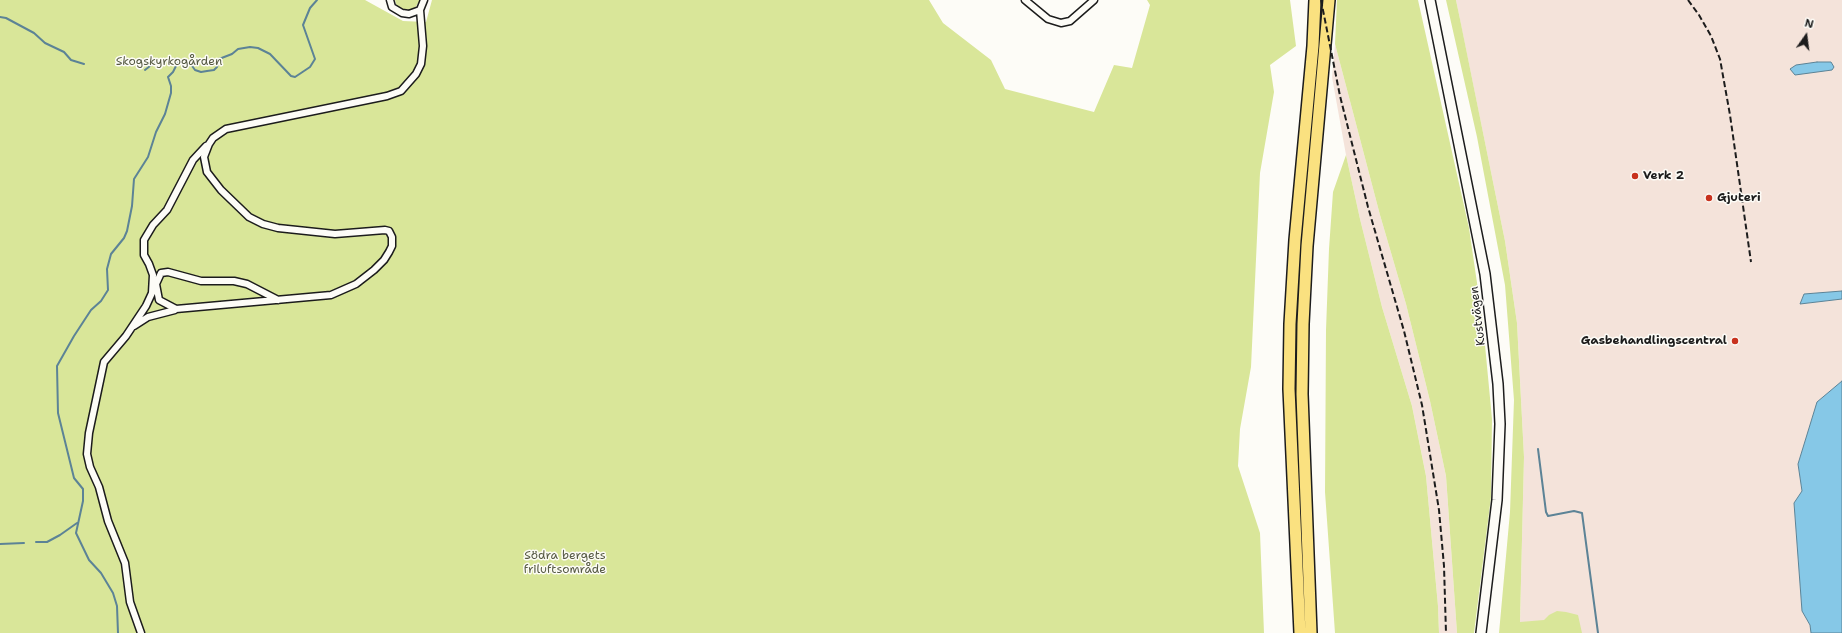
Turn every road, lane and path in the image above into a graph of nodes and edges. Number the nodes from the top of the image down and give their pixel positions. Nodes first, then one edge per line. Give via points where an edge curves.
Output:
1 (390, 0) edge
2 (424, 0) edge
3 (1025, 0) edge
4 (1094, 0) edge
5 (1315, 0) edge
6 (1329, 0) edge
7 (1430, 0) edge
8 (420, 10) junction
9 (209, 144) junction
10 (278, 300) junction
11 (176, 309) junction
12 (131, 329) junction
13 (141, 633) edge
14 (1300, 633) edge
15 (1311, 633) edge
16 (1481, 633) edge

1 - 8 street via 392,7 402,13 409,14
2 - 8 street
3 - 4 street via 1048,19 1061,23 1070,20
5 - 14 highway via 1290,324 1289,389
6 - 15 highway via 1307,246 1303,324 1302,408
7 - 16 main road, Kustvägen via 1485,274 1498,384 1500,424 1497,500
8 - 9 street via 423,46 421,64 401,92 226,128
9 - 10 street via 204,157 207,172 221,190 249,217 278,228 335,234 385,230 392,237 392,246 384,260 356,284 331,295
9 - 12 street via 193,160 167,210 144,240 144,255 154,285 150,300
10 - 11 street
10 - 11 street via 247,284 201,281 175,273 161,273 156,284 160,300
11 - 12 street via 148,317
12 - 13 street via 104,362 90,425 88,454 108,521 125,563 130,602

